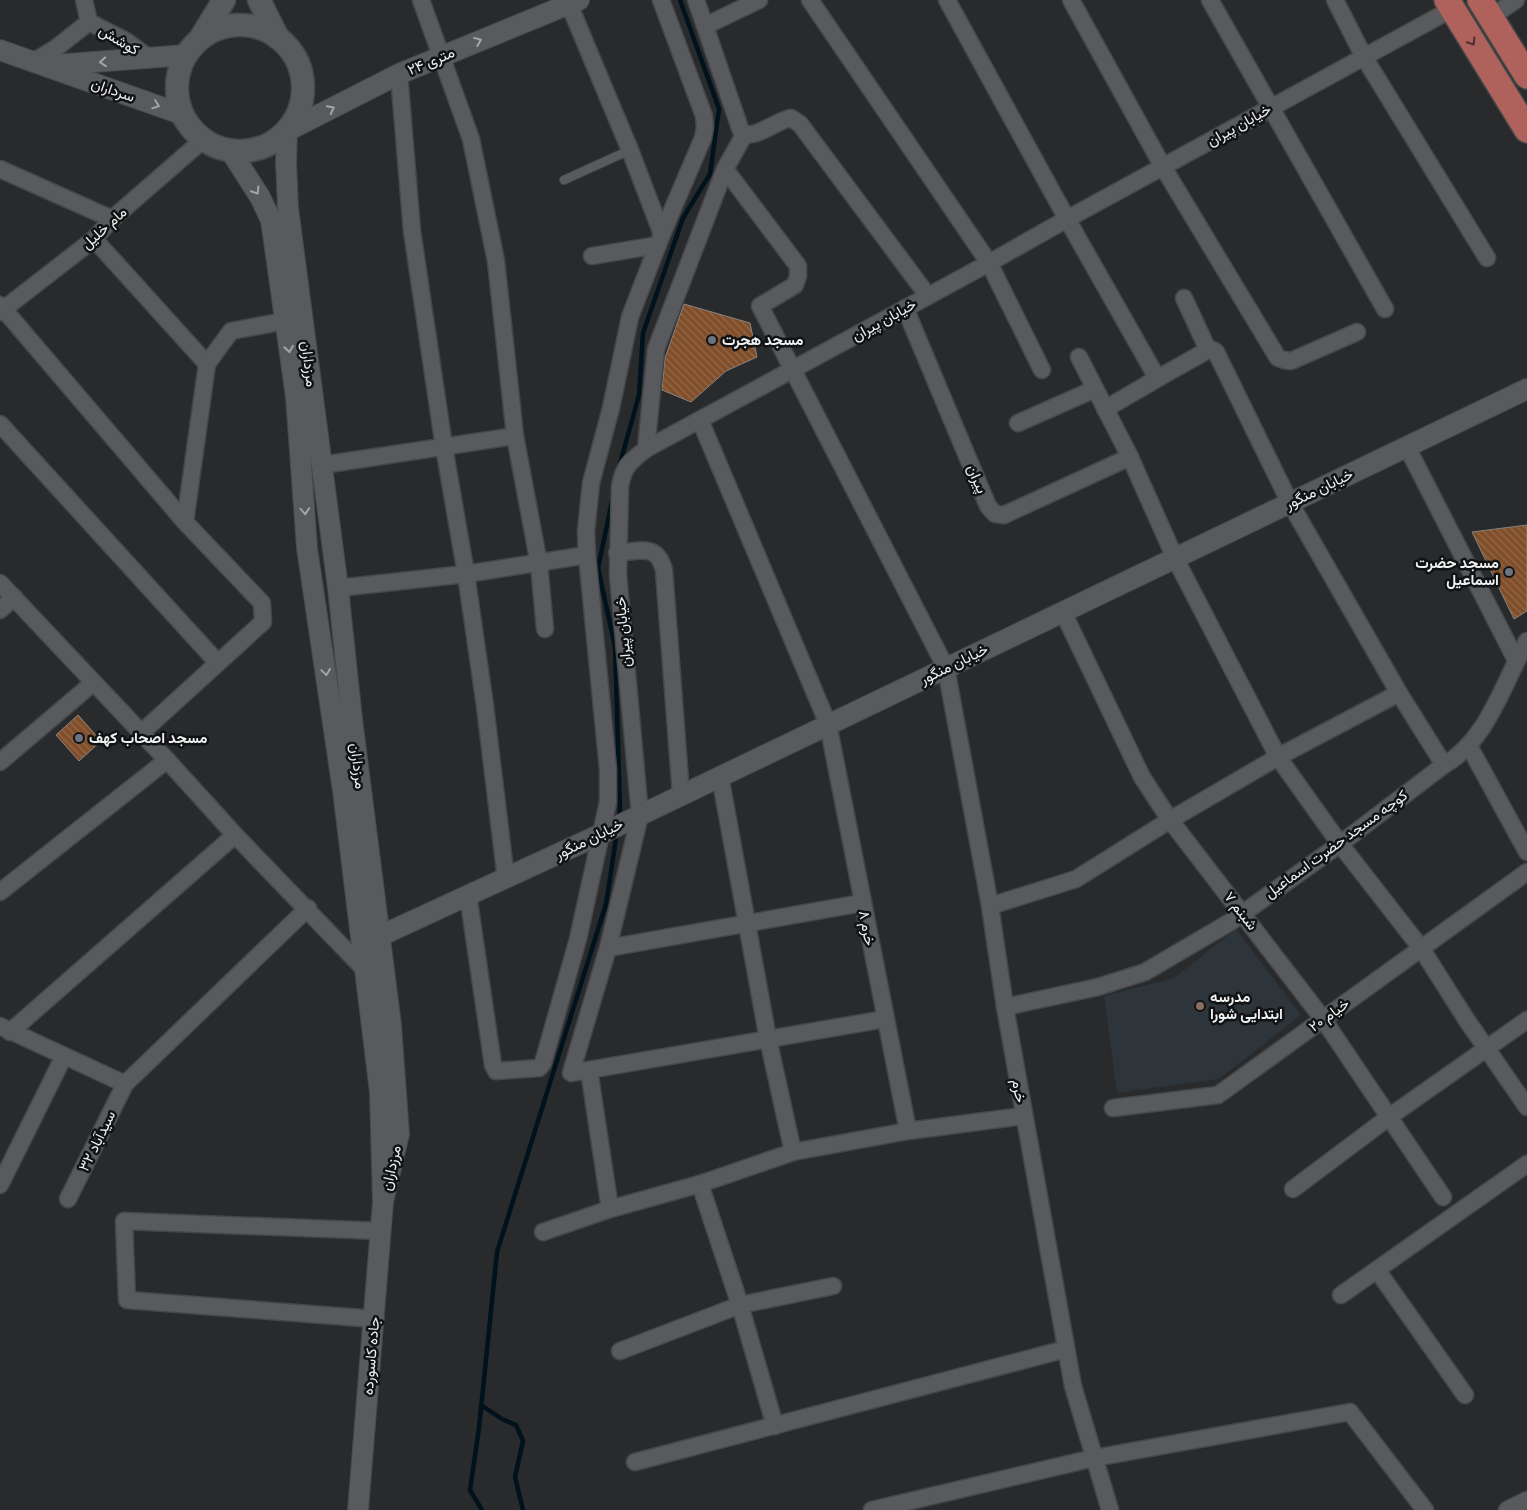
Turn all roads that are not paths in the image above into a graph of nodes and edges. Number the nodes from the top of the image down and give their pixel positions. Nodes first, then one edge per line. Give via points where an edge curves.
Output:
1 (84, 0) edge
2 (224, 0) edge
3 (259, 0) edge
4 (421, 0) edge
5 (661, 0) edge
6 (696, 0) edge
7 (759, 0) edge
8 (810, 0) edge
9 (947, 0) edge
10 (1071, 0) edge
11 (1210, 0) edge
12 (1335, 0) edge
13 (1516, 0) edge
14 (570, 1) edge
15 (1450, 4) edge
16 (1485, 8) edge
17 (89, 22) junction
18 (705, 26) junction
19 (278, 38) junction
20 (193, 47) junction
21 (0, 50) edge
22 (1364, 56) junction
23 (440, 57) junction
24 (149, 58) junction
25 (39, 64) junction
26 (399, 74) junction
27 (1527, 76) edge
28 (1271, 108) junction
29 (182, 114) junction
30 (1527, 130) edge
31 (287, 131) junction
32 (744, 135) junction
33 (204, 140) junction
34 (230, 150) junction
35 (630, 150) junction
36 (1164, 166) junction
37 (0, 169) edge
38 (725, 169) junction
39 (564, 180) dead end
40 (112, 219) junction
41 (1067, 219) junction
42 (94, 239) junction
43 (660, 239) junction
44 (592, 256) dead end
45 (1487, 258) dead end
46 (989, 264) junction
47 (928, 296) junction
48 (1184, 298) dead end
49 (1, 308) edge
50 (905, 308) junction
51 (1386, 309) dead end
52 (285, 321) junction
53 (1357, 332) dead end
54 (1208, 350) junction
55 (1079, 357) dead end
56 (207, 364) junction
57 (793, 370) junction
58 (1042, 370) dead end
59 (1160, 377) junction
60 (1095, 388) junction
61 (1527, 389) edge
62 (1104, 409) junction
63 (700, 420) junction
64 (1018, 423) dead end
65 (0, 424) edge
66 (515, 436) junction
67 (444, 447) junction
68 (1408, 447) junction
69 (646, 449) junction
70 (1130, 457) junction
71 (322, 465) junction
72 (1290, 503) junction
73 (185, 522) junction
74 (617, 553) junction
75 (587, 555) junction
76 (1175, 558) junction
77 (539, 564) junction
78 (466, 574) junction
79 (0, 584) edge
80 (338, 588) junction
81 (14, 598) junction
82 (0, 610) edge
83 (1063, 612) junction
84 (545, 629) dead end
85 (1527, 641) edge
86 (1516, 660) junction
87 (218, 663) junction
88 (946, 668) junction
89 (93, 683) junction
90 (1399, 693) junction
91 (828, 724) junction
92 (141, 733) junction
93 (1469, 746) junction
94 (1278, 757) junction
95 (167, 760) junction
96 (0, 762) edge
97 (1444, 765) junction
98 (720, 776) junction
99 (681, 795) junction
100 (640, 815) junction
101 (1170, 820) junction
102 (235, 834) junction
103 (601, 834) junction
104 (1340, 844) junction
105 (1527, 852) edge
106 (1527, 872) edge
107 (506, 879) junction
108 (0, 892) edge
109 (468, 895) junction
110 (862, 903) junction
111 (990, 906) junction
112 (308, 908) junction
113 (1242, 912) junction
114 (746, 923) junction
115 (380, 936) junction
116 (608, 948) junction
117 (1421, 948) junction
118 (364, 969) junction
119 (1005, 1007) junction
120 (885, 1019) junction
121 (1323, 1019) junction
122 (1527, 1020) edge
123 (5, 1029) edge
124 (768, 1039) junction
125 (1487, 1049) junction
126 (64, 1056) junction
127 (589, 1070) junction
128 (125, 1084) junction
129 (1527, 1107) edge
130 (1113, 1108) dead end
131 (1023, 1116) junction
132 (1389, 1117) junction
133 (908, 1132) junction
134 (793, 1152) junction
135 (1527, 1164) edge
136 (0, 1184) edge
137 (700, 1184) junction
138 (1293, 1189) dead end
139 (1443, 1197) dead end
140 (68, 1199) dead end
141 (383, 1202) junction
142 (610, 1209) junction
143 (381, 1231) junction
144 (543, 1232) dead end
145 (1377, 1270) junction
146 (833, 1286) dead end
147 (1341, 1295) dead end
148 (740, 1305) junction
149 (375, 1319) junction
150 (1066, 1349) junction
151 (620, 1351) dead end
152 (1465, 1395) dead end
153 (775, 1426) junction
154 (1094, 1458) junction
155 (635, 1462) dead end
156 (1527, 1500) edge
157 (358, 1510) edge
158 (872, 1510) edge
159 (1110, 1510) edge
160 (1424, 1510) edge
161 (1507, 1510) edge

1 - 17 street, کوشش
2 - 20 main road
3 - 19 main road
4 - 23 street
5 - 43 street via 704,116 705,127
6 - 18 street
7 - 18 street
8 - 46 street
9 - 41 street
10 - 36 street
11 - 28 street
12 - 22 street
13 - 16 street
23 -> 14 street, ۲۴ متری
14 - 35 street
15 - 22 street, خیابان پیران
15 -> 30 main road
16 - 27 main road
17 - 24 street, کوشش via 126,41
17 - 25 street, کوشش
18 - 32 street
19 - 20 main road via 259,28 240,25 219,28
19 - 31 main road via 292,53 301,72 303,92 298,113
20 - 24 street, سرداران
20 - 29 main road via 177,73 176,94
21 - 25 street, سرداران
22 - 28 street, خیابان پیران
22 - 45 street
23 - 26 street, ۲۴ متری
23 - 66 street via 471,140 496,261
24 -> 25 street, سرداران
25 -> 29 street, سرداران
31 -> 26 street, ۲۴ متری
26 - 67 street via 412,231
28 - 36 street, خیابان پیران
28 - 51 street
29 - 33 main road
31 - 34 main road via 270,144 252,150
31 - 71 street, مرزداران via 288,208
32 - 38 street
32 - 47 street via 750,136 784,119 790,118 800,124
33 - 34 main road
33 - 40 street, مام خلیل
34 -> 52 street, مرزداران via 271,220
35 - 39 lane
35 - 43 street
36 - 41 street, خیابان پیران
36 - 53 street via 1278,358 1291,361
37 - 40 street
38 - 57 street, خرم via 798,266 795,285 760,306
38 - 69 street via 656,349
40 - 42 street, مام خلیل
41 - 46 street, خیابان پیران
41 - 59 street via 1156,376
42 - 49 street, مام خلیل
42 - 56 street
43 - 44 street
43 - 75 street via 630,317 591,483
46 - 47 street, خیابان پیران
46 - 58 street
47 - 50 street, خیابان پیران
48 - 54 street
49 - 73 street
50 - 57 street, خیابان پیران
50 - 70 street, پیران via 988,506 995,514 1004,515
52 - 56 street via 231,331
52 -> 118 street, مرزداران via 296,397 307,548 343,791
54 - 59 street
54 - 72 street via 1216,352
55 - 60 street
56 - 73 street
57 - 63 street, خیابان پیران
57 - 88 street, خرم
59 - 62 street
60 - 62 street
60 - 64 street
61 - 68 street, خیابان منگور
62 - 70 street
63 - 69 street, خیابان پیران
63 - 91 street, خرم ۸
65 - 87 street
66 - 67 street
66 - 77 street
67 - 71 street
67 - 78 street
68 - 72 street, خیابان منگور
68 - 86 street
69 - 74 street, خیابان پیران via 627,464 623,473
70 - 76 street
71 - 80 street, مرزداران
72 - 76 street, خیابان منگور
72 - 90 street
73 - 87 street via 262,602 263,622
74 - 99 street via 654,552 663,564
74 - 100 street, خیابان پیران
75 - 77 street
75 - 103 street via 608,769 608,802
76 - 83 street, خیابان منگور
76 - 94 street
77 - 78 street
77 - 84 street
78 - 80 street
78 - 107 street
79 - 81 street
80 - 115 street, مرزداران
81 - 82 street
81 - 89 street
83 - 88 street, خیابان منگور
83 - 101 street, شبنم ۷ via 1142,777
85 - 86 street, کوچه مسجد حضرت اسماعیل
86 - 93 street, کوچه مسجد حضرت اسماعیل via 1494,708
87 - 92 street
88 - 91 street, خیابان منگور
88 - 111 street, خرم
89 - 92 street
89 - 96 street
90 - 94 street
90 - 97 street
91 - 98 street, خیابان منگور
91 - 110 street, خرم ۸
92 - 95 street
93 - 97 street, کوچه مسجد حضرت اسماعیل
93 - 105 street
94 - 101 street
94 - 104 street
95 - 102 street
95 - 108 street
97 - 104 street, کوچه مسجد حضرت اسماعیل
98 - 99 street, خیابان منگور
98 - 114 street
99 - 100 street, خیابان منگور
100 - 103 street, خیابان منگور
100 - 116 street, خیابان پیران
101 - 111 street via 1076,879
101 - 113 street, شبنم ۷
102 - 112 street
102 - 123 street
103 - 107 street, خیابان منگور
103 - 109 street via 578,939 539,1068 496,1071
104 - 113 street, کوچه مسجد حضرت اسماعیل
104 - 117 street
106 - 117 street, خیام ۲۰
107 - 109 street, خیابان منگور
109 - 115 street, خیابان منگور
110 - 114 street
110 - 120 street, خرم ۸
111 - 119 street, خرم
112 - 118 street
112 - 128 street, سیدآباد ۳۲
113 - 119 street, کوچه مسجد حضرت اسماعیل via 1145,972 1098,987
113 - 121 street, شبنم ۷
114 - 116 street
114 - 124 street
115 - 141 street, مرزداران via 399,1134
116 - 127 street, خیابان پیران via 571,1073
117 - 121 street, خیام ۲۰
117 - 125 street
118 - 141 street, مرزداران via 380,1092
119 - 131 street, خرم
120 - 124 street
120 - 133 street, خرم ۸
121 - 130 street, خیام ۲۰ via 1218,1095
121 - 132 street, شبنم ۷
122 - 125 street
123 - 126 street
124 - 127 street
124 - 134 street
125 - 129 street
125 - 132 street
126 - 128 street
126 - 136 street
127 - 142 street
128 - 140 street, سیدآباد ۳۲
131 - 133 street
131 - 150 street, خرم
132 - 138 street
132 - 139 street, شبنم ۷
133 - 134 street
134 - 137 street
135 - 145 street
137 - 142 street
137 - 148 street
141 - 143 street, جاده کاسورده
142 - 144 street
143 - 149 street, جاده کاسورده
143 - 149 street via 124,1221 127,1300
145 - 147 street
145 - 152 street
146 - 148 street
148 - 151 street
148 - 153 street
149 - 157 street, جاده کاسورده
150 - 153 street
150 - 154 street, خرم
153 - 155 street
154 - 158 street
154 - 159 street, خرم
154 - 160 street via 1350,1412
156 - 161 street

